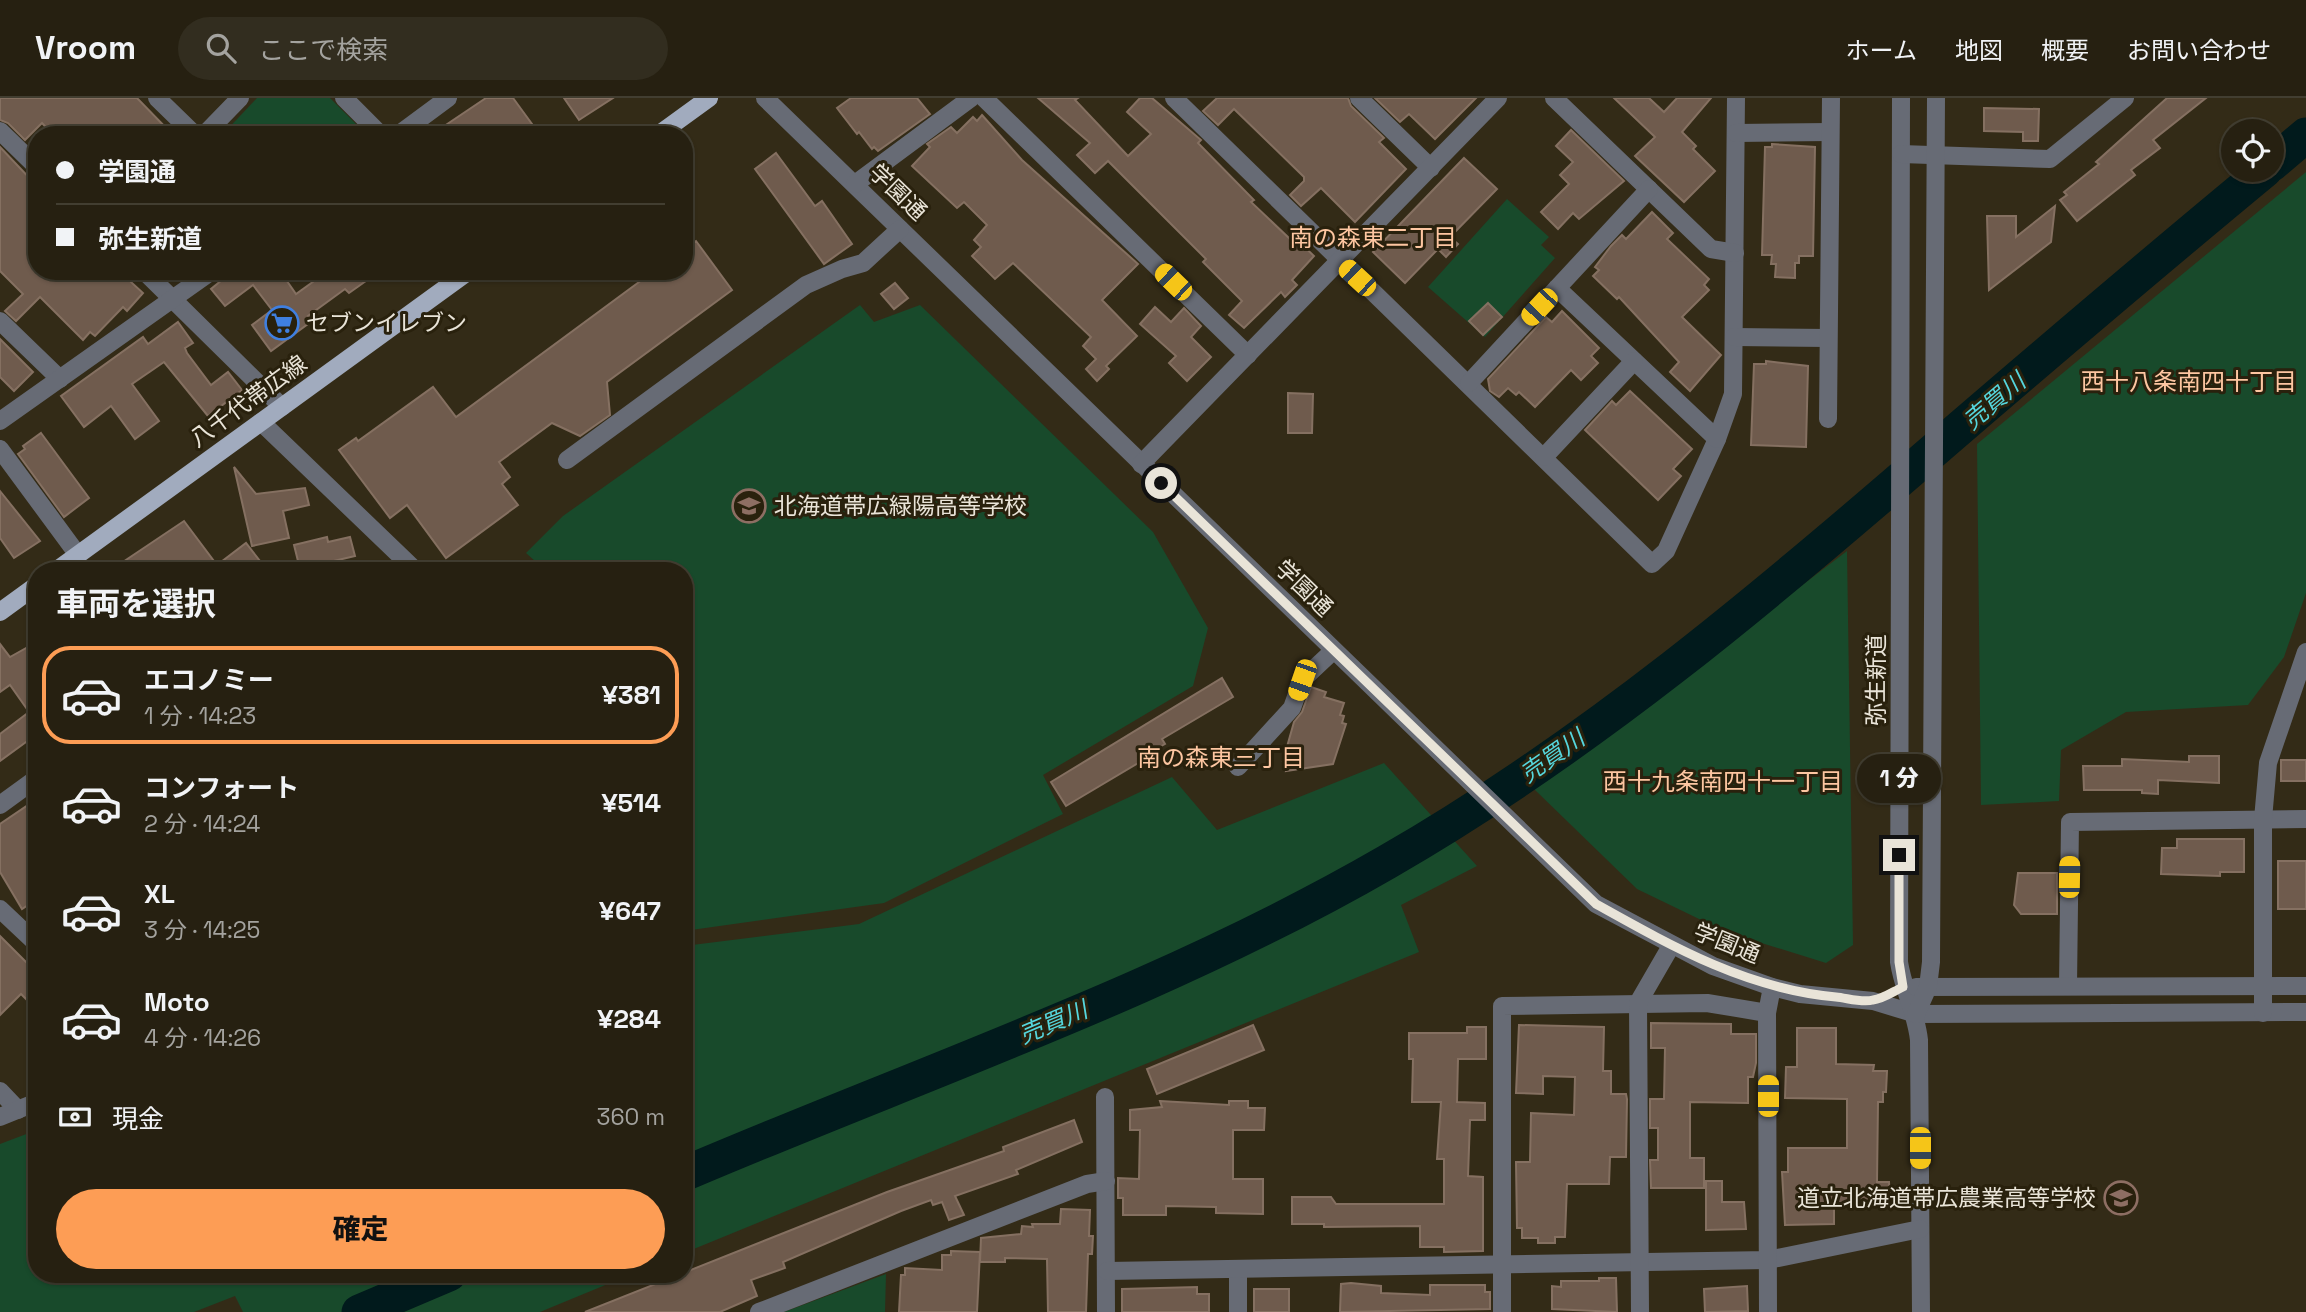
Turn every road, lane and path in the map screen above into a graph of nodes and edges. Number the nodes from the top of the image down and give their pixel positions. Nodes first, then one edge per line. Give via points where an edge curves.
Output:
1 (157, 98) edge
2 (240, 98) edge
3 (344, 98) edge
4 (448, 98) edge
5 (709, 98) edge
6 (765, 98) edge
7 (971, 98) edge
8 (984, 98) edge
9 (1174, 98) edge
10 (1359, 98) edge
11 (1498, 98) edge
12 (1554, 98) edge
13 (1736, 98) edge
14 (1831, 98) edge
15 (1901, 98) edge
16 (1936, 98) edge
17 (2117, 101) edge
18 (186, 126) edge
19 (213, 126) edge
20 (372, 126) edge
21 (410, 126) edge
22 (670, 126) edge
23 (0, 131) edge
24 (1830, 132) junction
25 (1736, 133) junction
26 (1901, 154) junction
27 (1935, 156) junction
28 (28, 157) edge
29 (1430, 168) junction
30 (855, 184) junction
31 (1649, 189) junction
32 (900, 229) junction
33 (1735, 253) junction
34 (1338, 261) junction
35 (153, 280) edge
36 (200, 280) edge
37 (457, 280) edge
38 (1557, 288) junction
39 (173, 300) junction
40 (0, 321) edge
41 (1734, 337) junction
42 (1828, 338) junction
43 (1248, 355) junction
44 (1634, 361) junction
45 (60, 379) junction
46 (1469, 383) junction
47 (282, 407) junction
48 (1828, 419) dead end
49 (0, 421) edge
50 (261, 422) junction
51 (1717, 439) junction
52 (0, 449) edge
53 (1544, 457) junction
54 (567, 460) dead end
55 (1142, 464) junction
56 (67, 562) edge
57 (73, 562) edge
58 (407, 562) edge
59 (28, 592) edge
60 (0, 612) edge
61 (1333, 650) junction
62 (2306, 652) edge
63 (2303, 671) edge
64 (1238, 767) dead end
65 (28, 785) edge
66 (0, 805) edge
67 (2263, 819) junction
68 (2306, 819) edge
69 (0, 909) edge
70 (28, 934) edge
71 (1671, 946) junction
72 (2068, 986) junction
73 (2263, 986) junction
74 (2306, 986) edge
75 (1772, 987) junction
76 (1903, 987) junction
77 (1928, 987) junction
78 (1873, 1000) junction
79 (1638, 1003) junction
80 (2306, 1012) edge
81 (1767, 1013) junction
82 (1916, 1013) junction
83 (2263, 1013) junction
84 (0, 1091) edge
85 (1105, 1097) dead end
86 (28, 1106) edge
87 (18, 1110) junction
88 (0, 1117) edge
89 (1106, 1181) junction
90 (1920, 1229) junction
91 (1768, 1260) junction
92 (1639, 1262) junction
93 (1502, 1265) junction
94 (1238, 1269) junction
95 (1107, 1270) junction
96 (759, 1312) edge
97 (1106, 1312) edge
98 (1238, 1312) edge
99 (1502, 1312) edge
100 (1640, 1312) edge
101 (1768, 1312) edge
102 (1921, 1312) edge

1 - 18 street
2 - 19 street
3 - 20 street
4 - 21 street
5 - 22 main road
6 - 30 street, 学園通
7 - 30 street
8 - 43 street
9 - 34 street
10 - 29 street
11 - 29 street
12 - 31 street
13 - 25 street
14 - 24 street
15 - 26 street, 弥生新道
16 - 27 street
17 - 27 street via 2050,159
23 - 28 street
24 - 25 street
24 - 42 street
25 - 33 street
26 - 27 street
26 - 76 street, 弥生新道 via 1899,962
27 - 77 street
29 - 34 street
30 - 32 street, 学園通
31 - 33 street via 1711,249
31 - 38 street
32 - 54 street via 863,263 806,285
32 - 55 street, 学園通
33 - 41 street
34 - 43 street
34 - 46 street
35 - 39 street
36 - 39 street
37 - 47 main road, 八千代帯広線
38 - 44 street
38 - 46 street
39 - 45 street
39 - 47 street
40 - 45 street
41 - 42 street
41 - 51 street via 1733,394
42 - 48 street
43 - 55 street
44 - 51 street
44 - 53 street
45 - 49 street
46 - 53 street
47 - 50 main road, 八千代帯広線
50 - 57 main road, 八千代帯広線
50 - 58 street
51 - 53 street via 1666,551 1652,564
52 - 56 street
55 - 61 street, 学園通
59 - 60 main road
61 - 64 street via 1302,680 1292,708
61 - 71 street, 学園通 via 1596,904
62 - 63 street
63 - 67 street via 2268,763
65 - 66 street
67 - 68 street
67 - 72 street via 2070,822
67 - 73 street
69 - 70 street
71 - 75 street, 学園通
71 - 79 street
72 - 73 street, 学園通
72 - 77 street, 学園通
73 - 74 street, 学園通
73 - 83 street
75 - 78 street, 学園通
75 - 81 street
76 - 77 street, 学園通
76 - 78 street, 学園通
76 - 82 street, 弥生新道
77 - 82 street
78 - 82 street, 学園通
79 - 81 street via 1707,1003
79 - 92 street
79 - 93 street via 1502,1006
80 - 83 street, 学園通
81 - 91 street
82 - 83 street, 学園通
82 - 90 street
84 - 87 street
85 - 89 street
86 - 87 street
87 - 88 street
89 - 95 street
89 - 96 street via 1087,1184
90 - 91 street
90 - 102 street
91 - 92 street
91 - 101 street
92 - 93 street
92 - 100 street
93 - 94 street
93 - 99 street
94 - 95 street
94 - 98 street
95 - 97 street

